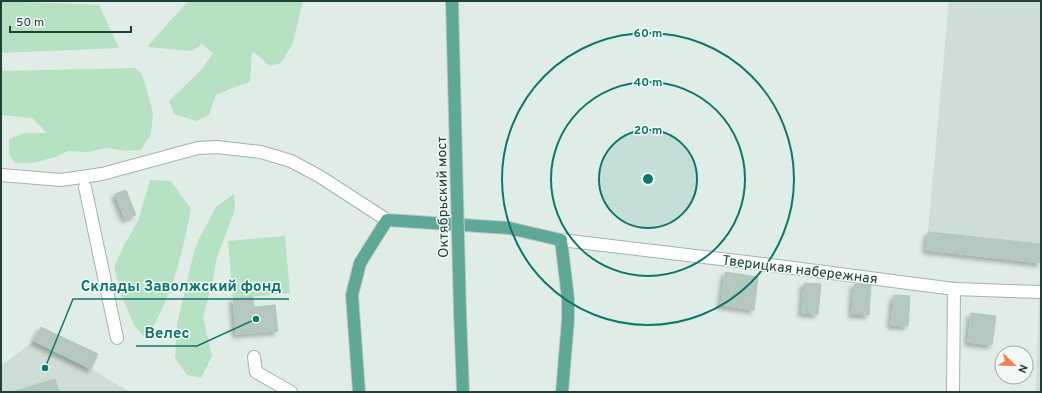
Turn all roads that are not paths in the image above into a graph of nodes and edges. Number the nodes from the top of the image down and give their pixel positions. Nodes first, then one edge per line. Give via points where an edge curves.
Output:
1 (452, 1) edge
2 (1, 175) edge
3 (85, 187) dead end
4 (387, 220) junction
5 (561, 240) junction
6 (954, 289) junction
7 (1040, 292) edge
8 (118, 338) dead end
9 (254, 357) dead end
10 (291, 392) edge
11 (359, 392) edge
12 (463, 392) edge
13 (562, 392) edge
14 (953, 392) edge

1 - 12 main road, Октябрьский мост, bridge
2 - 4 street via 61,180 102,174 198,148 217,147 261,152 291,161 320,176
3 - 8 street
4 - 5 main road via 509,228
4 - 11 main road via 360,263 352,295
5 - 6 street, Тверицкая набережная
5 - 13 main road via 568,298
6 - 7 street, Тверицкая набережная
6 - 14 street
9 - 10 street via 256,372

